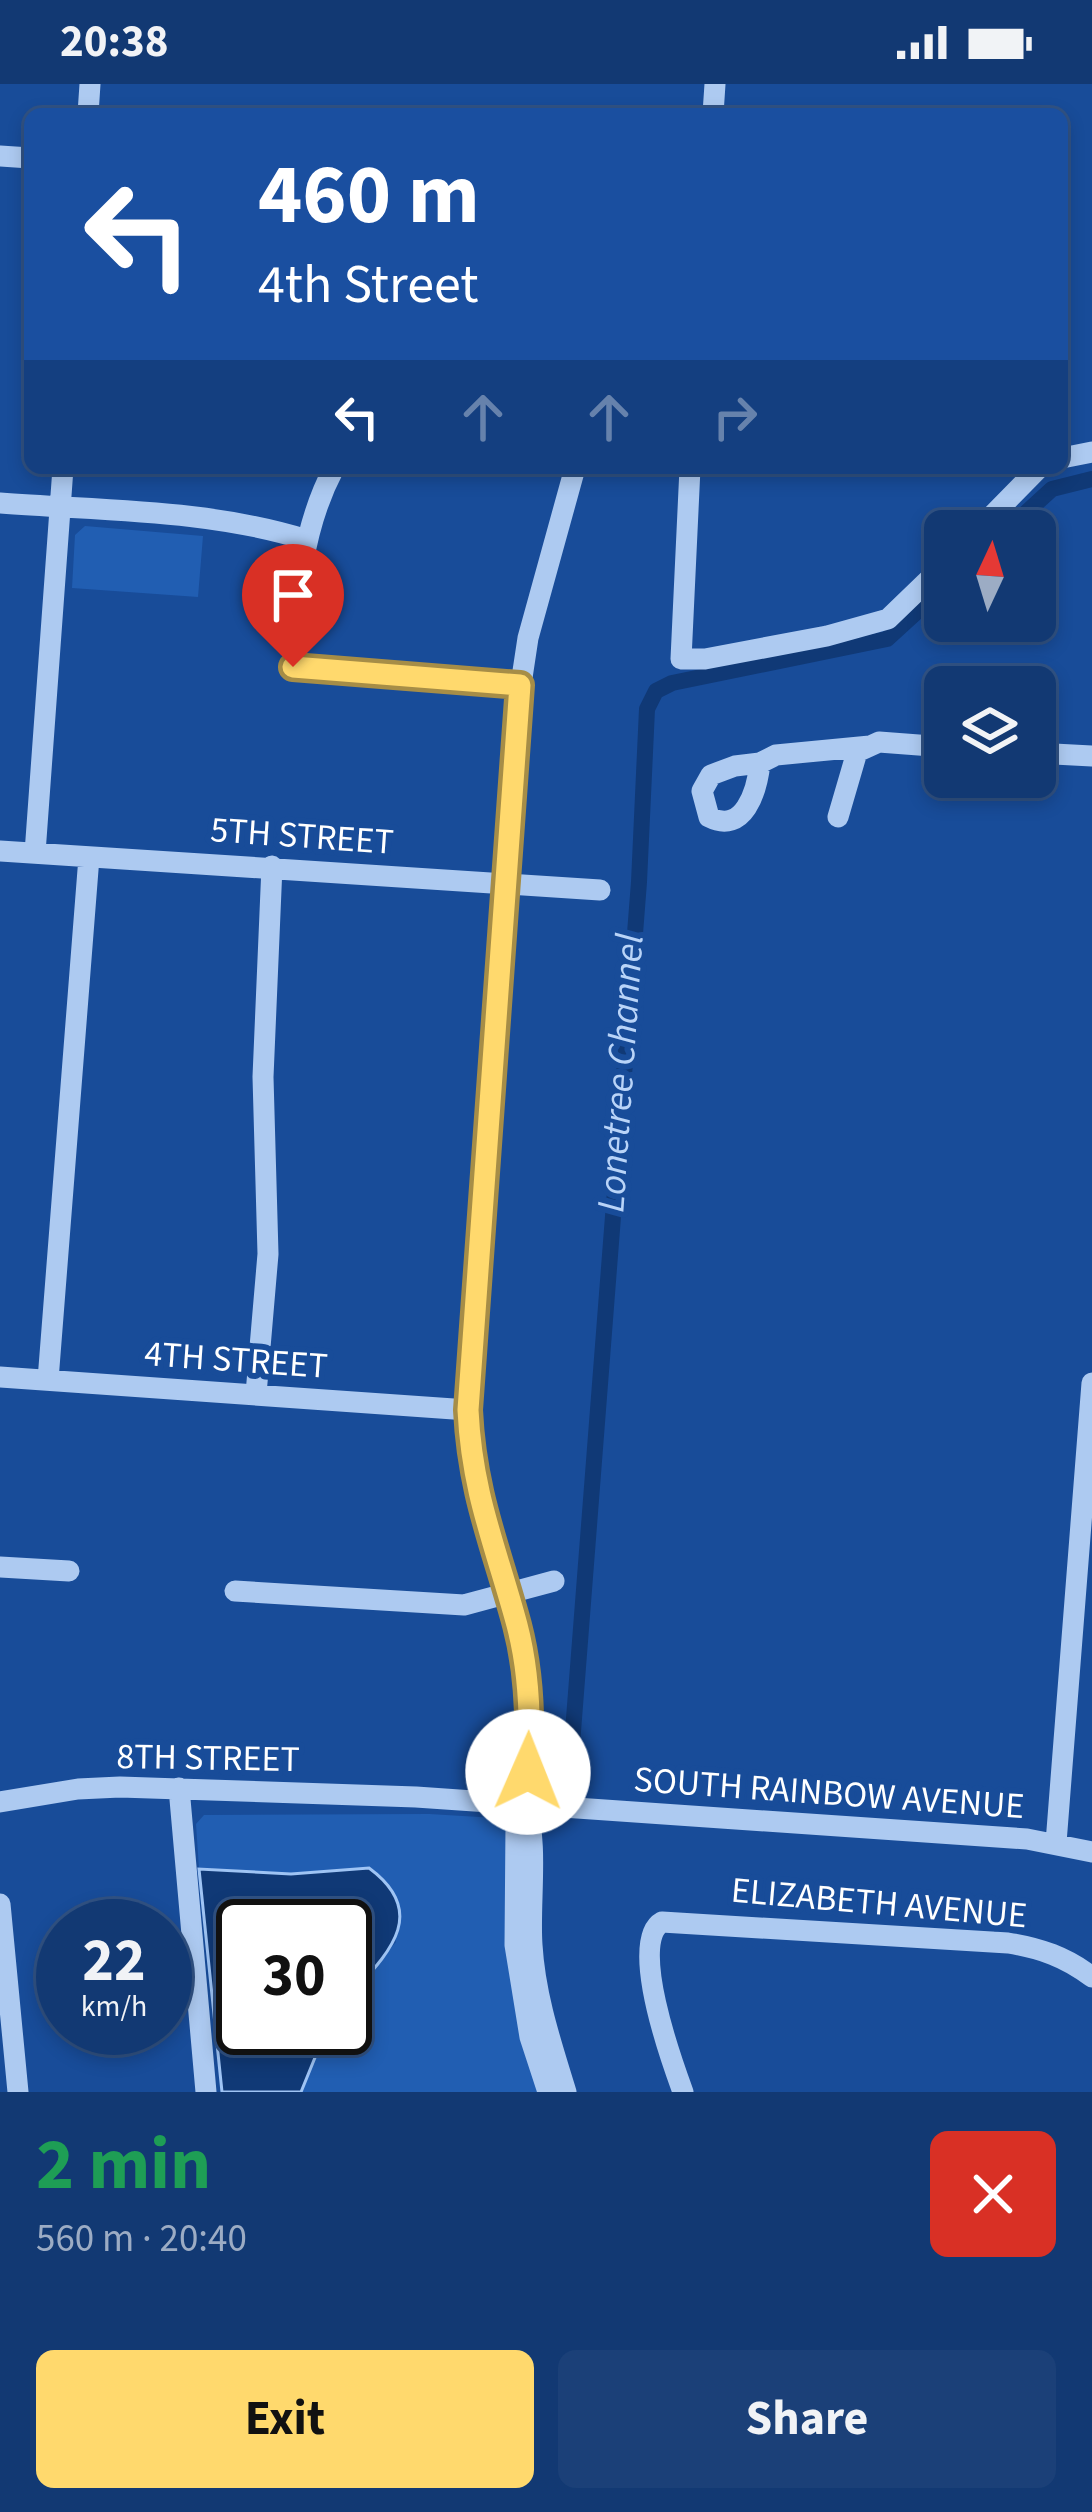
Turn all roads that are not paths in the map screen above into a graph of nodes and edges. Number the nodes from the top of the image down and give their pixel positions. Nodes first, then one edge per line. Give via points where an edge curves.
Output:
1 (64, 474) edge
2 (332, 474) edge
3 (573, 474) edge
4 (690, 474) edge
5 (1033, 474) edge
6 (0, 502) edge
7 (61, 507) junction
8 (998, 510) edge
9 (307, 540) junction
10 (924, 584) edge
11 (520, 685) junction
12 (924, 745) edge
13 (870, 746) junction
14 (1056, 754) edge
15 (1092, 756) edge
16 (760, 764) dead end
17 (838, 817) dead end
18 (0, 850) edge
19 (35, 853) junction
20 (89, 856) junction
21 (272, 866) junction
22 (505, 883) junction
23 (600, 890) dead end
24 (0, 1377) edge
25 (48, 1380) junction
26 (1092, 1383) edge
27 (256, 1394) junction
28 (468, 1410) junction
29 (0, 1568) edge
30 (69, 1571) dead end
31 (554, 1581) dead end
32 (235, 1591) dead end
33 (507, 1594) junction
34 (179, 1788) junction
35 (416, 1797) joint
36 (0, 1802) edge
37 (525, 1804) junction
38 (1056, 1843) junction
39 (1092, 1852) edge
40 (0, 1904) edge
41 (1092, 1977) edge
42 (18, 2092) edge
43 (206, 2092) edge
44 (548, 2092) edge
45 (566, 2092) edge
46 (683, 2092) edge

1 - 7 street
2 - 9 street
3 - 11 street
4 - 10 street via 681,659 888,619
5 - 8 street
6 - 7 street
7 - 9 street via 236,521
7 - 19 street
9 - 11 street via 293,667
11 - 22 street
12 - 13 street
13 - 16 street via 776,755
13 - 17 street via 857,752
14 - 15 street
18 - 19 street, 5TH STREET
19 - 20 street, 5TH STREET
20 - 21 street, 5TH STREET
20 - 25 street
21 - 22 street, 5TH STREET
21 - 27 street via 262,1077 268,1254
22 - 23 street, 5TH STREET
22 - 28 street
24 - 25 street, 4TH STREET
25 - 27 street, 4TH STREET
26 - 38 street
27 - 28 street, 4TH STREET
28 - 33 street via 480,1509
29 - 30 street
31 - 33 street
32 - 33 street via 446,1605
33 - 37 street via 529,1693
34 - 35 street, 8TH STREET
34 - 36 street, 8TH STREET via 78,1789
34 - 43 street
35 - 37 street, SOUTH RAINBOW AVENUE
37 - 38 street, SOUTH RAINBOW AVENUE
37 - 44 street via 515,1824 515,1945
37 - 45 street via 533,1825 535,1976
38 - 39 street, SOUTH RAINBOW AVENUE
40 - 42 street
41 - 46 street, ELIZABETH AVENUE via 1063,1958 1008,1943 671,1920 654,1926 652,1981

